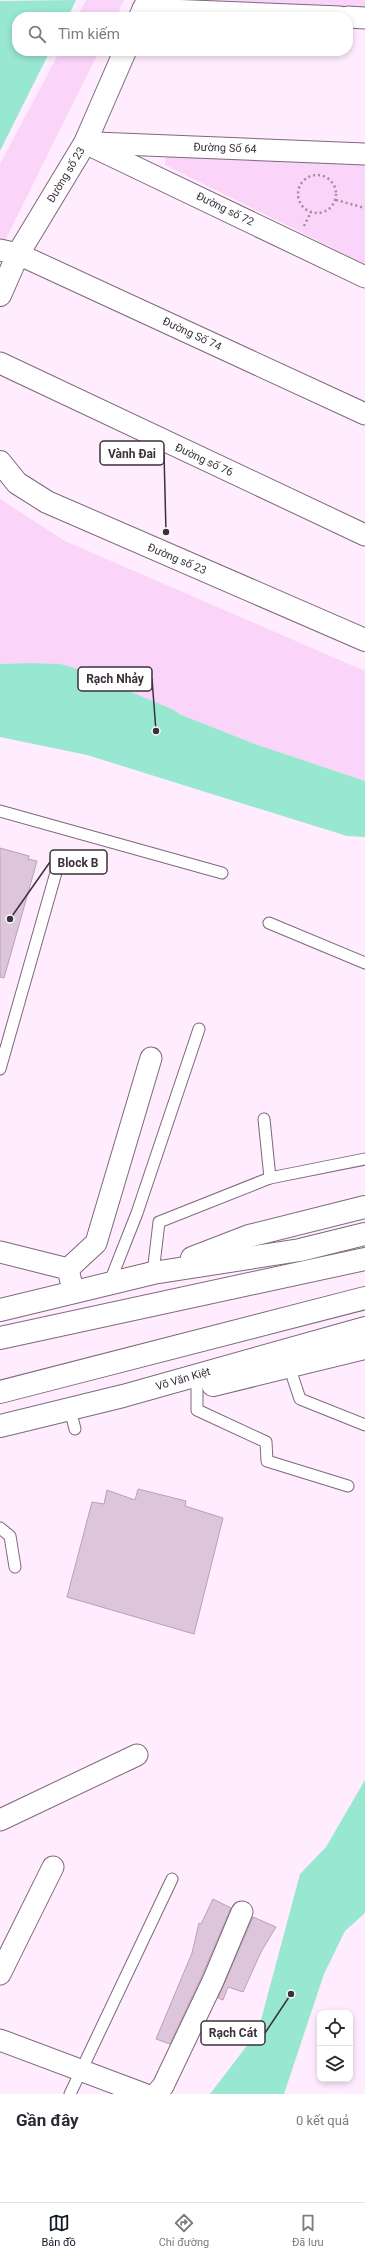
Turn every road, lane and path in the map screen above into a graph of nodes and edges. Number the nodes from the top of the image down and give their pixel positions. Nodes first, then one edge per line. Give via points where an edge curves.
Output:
1 (144, 9) edge
2 (218, 12) edge
3 (353, 17) edge
4 (365, 18) edge
5 (123, 56) edge
6 (85, 143) junction
7 (365, 154) edge
8 (336, 200) junction
9 (365, 208) edge
10 (9, 252) edge
11 (365, 277) edge
12 (0, 295) edge
13 (0, 363) edge
14 (365, 414) edge
15 (0, 462) edge
16 (365, 535) edge
17 (365, 640) edge
18 (0, 810) edge
19 (59, 862) dead end
20 (222, 873) dead end
21 (269, 923) dead end
22 (365, 963) edge
23 (200, 1029) dead end
24 (151, 1058) dead end
25 (0, 1069) edge
26 (264, 1119) dead end
27 (365, 1159) edge
28 (270, 1178) junction
29 (365, 1207) edge
30 (365, 1234) edge
31 (0, 1252) edge
32 (365, 1259) edge
33 (68, 1269) junction
34 (153, 1273) junction
35 (109, 1284) junction
36 (73, 1292) junction
37 (365, 1298) edge
38 (0, 1310) edge
39 (365, 1328) edge
40 (0, 1338) edge
41 (365, 1348) edge
42 (289, 1366) junction
43 (197, 1387) junction
44 (0, 1392) edge
45 (123, 1396) junction
46 (365, 1425) edge
47 (0, 1426) edge
48 (348, 1486) dead end
49 (0, 1528) edge
50 (15, 1567) dead end
51 (138, 1755) dead end
52 (0, 1820) edge
53 (53, 1867) dead end
54 (172, 1879) dead end
55 (242, 1912) dead end
56 (0, 1974) edge
57 (0, 2040) edge
58 (80, 2071) junction
59 (70, 2094) edge
60 (144, 2094) edge
61 (156, 2094) edge

1 - 2 street
3 - 4 street
5 - 6 main road, Đường số 23
6 - 7 street, Đường Số 64
6 - 10 main road, Đường số 23
6 - 11 street, Đường số 72
8 - 8 path via 333,182 323,175 304,179 298,191 300,204 311,212 323,212 333,206
8 - 9 path
10 - 12 main road, Đường số 23
10 - 14 street, Đường Số 74
13 - 16 street, Đường số 76
15 - 17 main road, Đường số 23 via 17,483 48,502
18 - 20 lane
19 - 25 lane
21 - 22 lane
23 - 35 lane via 137,1213
24 - 33 street via 96,1242
26 - 28 lane
27 - 28 lane
28 - 34 lane via 159,1222
29 - 34 main road via 249,1236
30 - 34 main road via 300,1250
31 - 33 street
32 - 40 main road
33 - 36 street
34 - 35 main road
35 - 36 main road
36 - 38 main road
37 - 44 main road
39 - 45 main road, Võ Văn Kiệt
41 - 42 main road
42 - 43 main road
42 - 46 lane via 300,1399
43 - 45 main road
43 - 48 lane via 197,1410 266,1442 267,1461
45 - 47 main road, Võ Văn Kiệt via 72,1419
49 - 50 lane via 10,1536
51 - 52 street
53 - 56 street
54 - 58 lane
55 - 61 street via 210,1987 163,2086
57 - 58 street
58 - 59 lane
58 - 60 street

